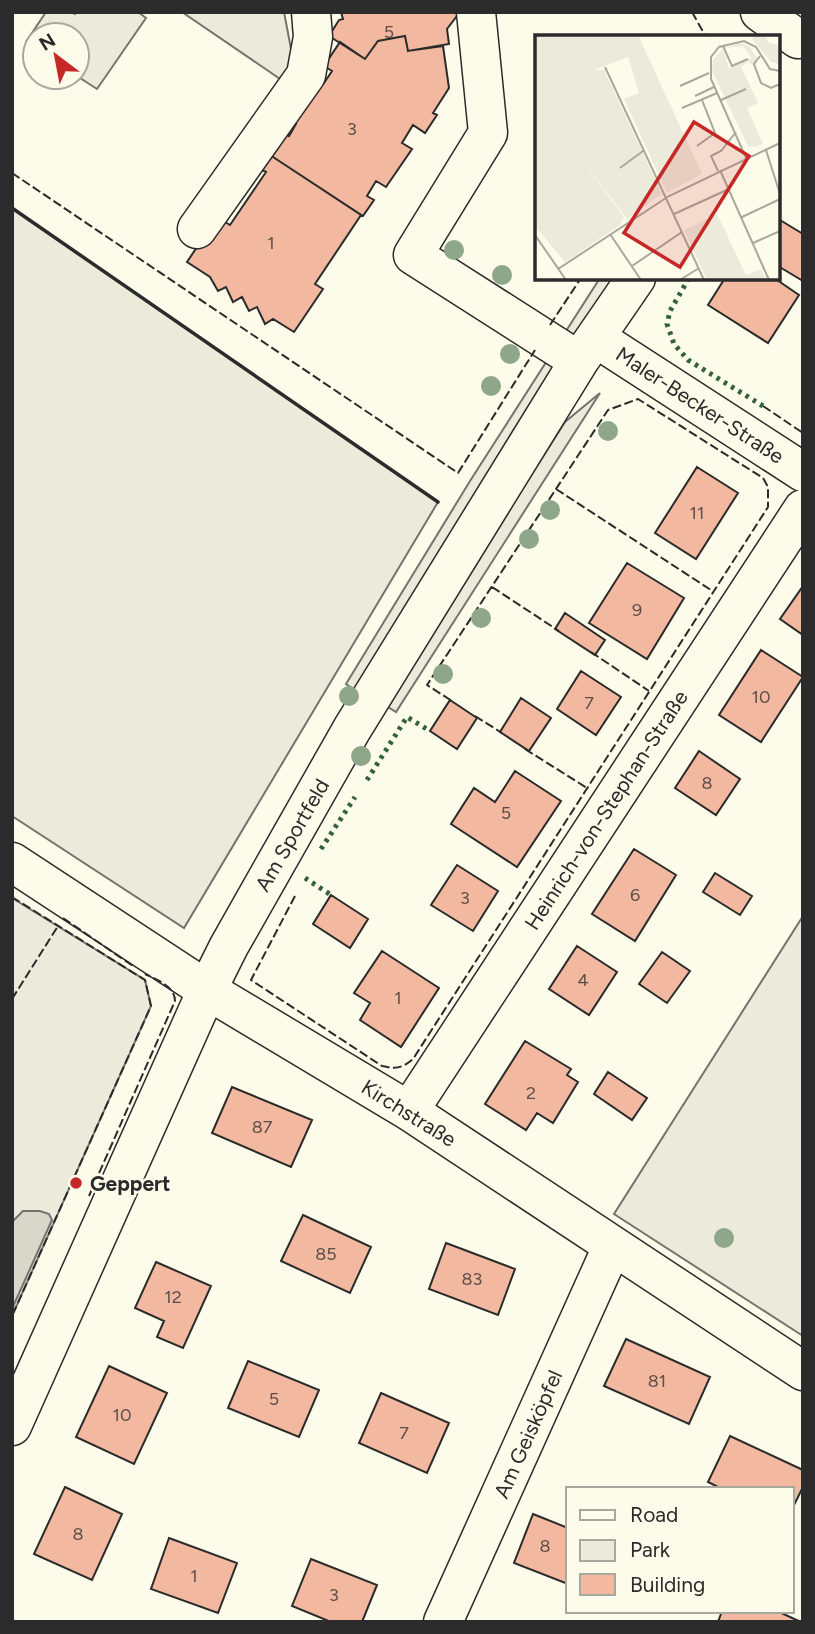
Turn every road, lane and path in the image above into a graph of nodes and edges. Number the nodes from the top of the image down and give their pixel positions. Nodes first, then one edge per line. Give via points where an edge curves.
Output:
1 (311, 12) edge
2 (476, 12) edge
3 (760, 12) edge
4 (793, 46) edge
5 (197, 229) dead end
6 (635, 280) edge
7 (588, 349) junction
8 (803, 472) edge
9 (803, 509) edge
10 (12, 862) edge
11 (206, 990) junction
12 (409, 1111) junction
13 (612, 1247) junction
14 (803, 1371) edge
15 (12, 1426) edge
16 (443, 1622) edge

1 - 5 street via 313,37 306,75
2 - 7 street, Maler-Becker-Straße via 488,133 413,255
3 - 4 street
6 - 7 street, Am Sportfeld
7 - 8 street, Maler-Becker-Straße
7 - 11 street, Am Sportfeld via 352,729
9 - 12 street, Heinrich-von-Stephan-Straße
10 - 11 street, Kirchstraße
11 - 12 street, Kirchstraße
11 - 15 street, Am Sportfeld
12 - 13 street, Kirchstraße
13 - 14 street, Kirchstraße
13 - 16 street, Am Geisköpfel

